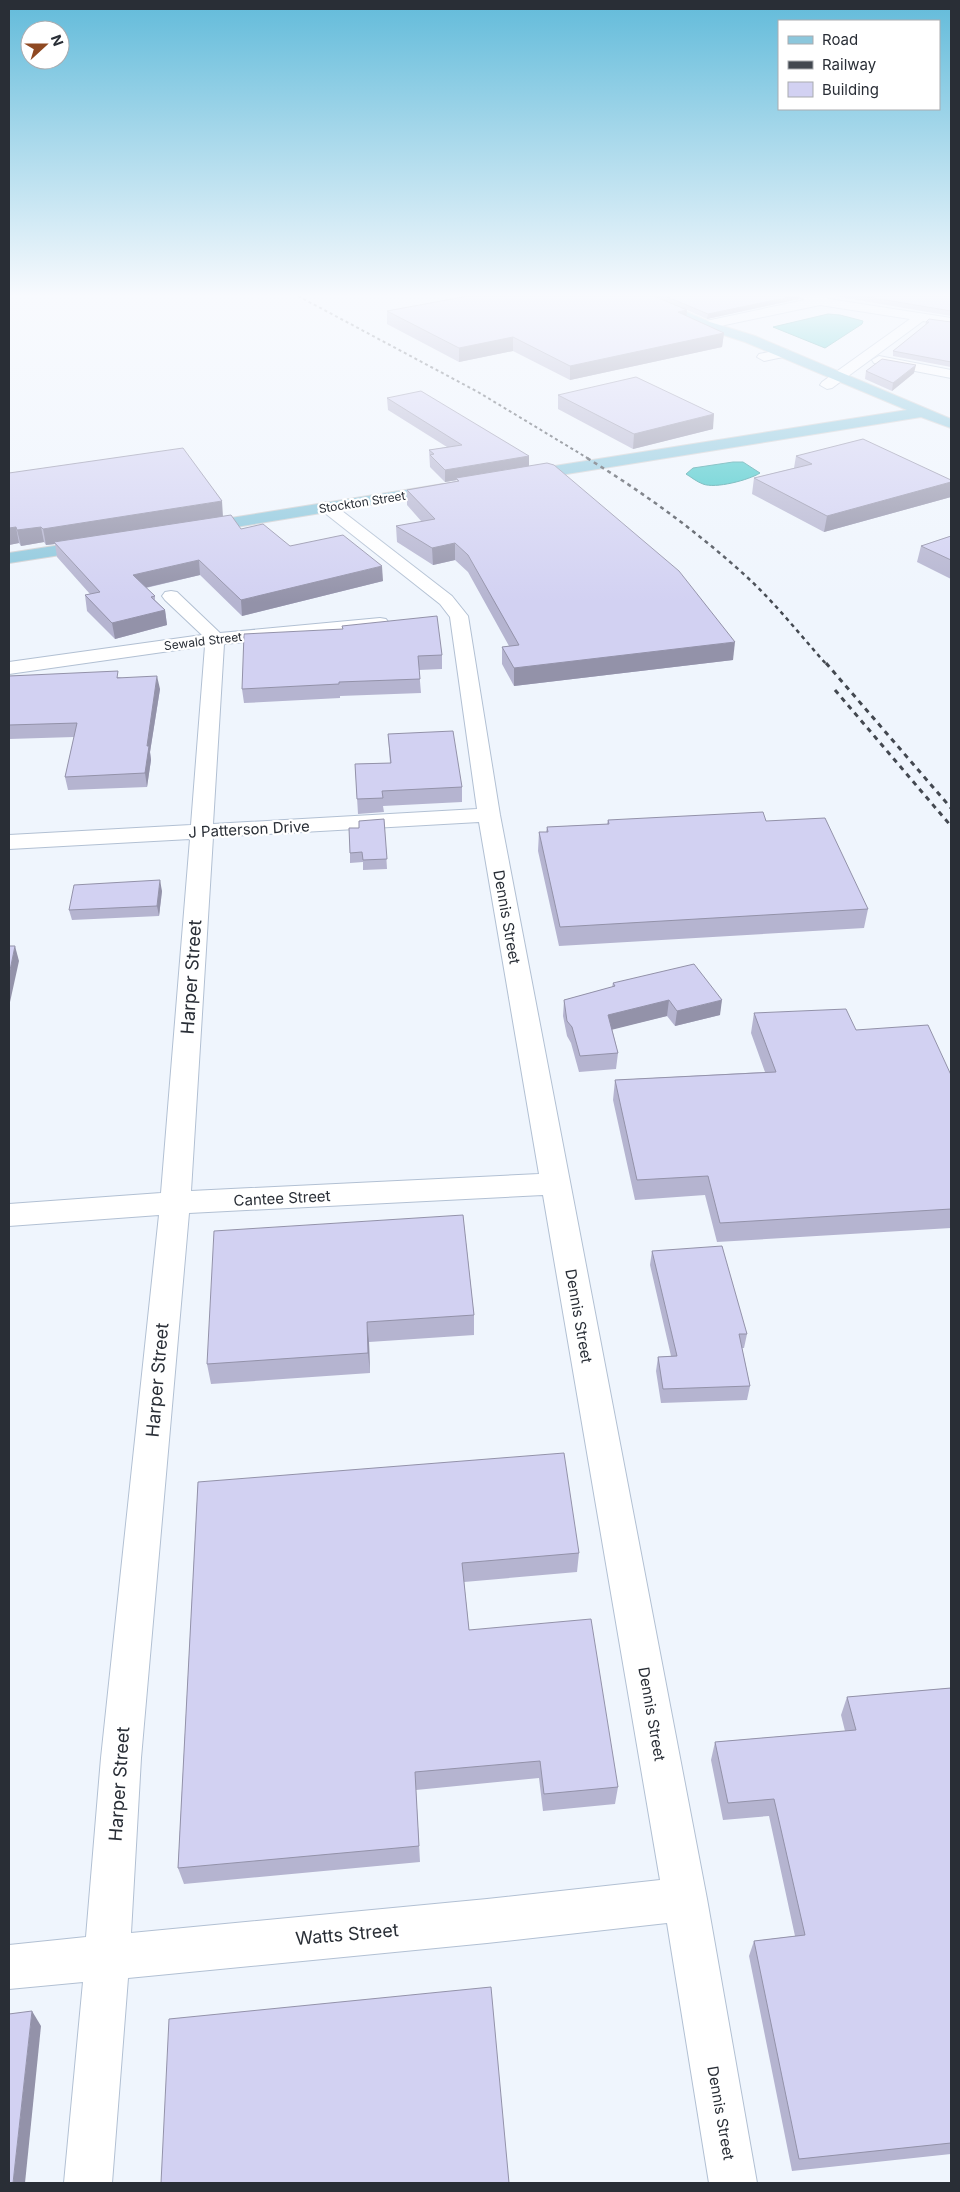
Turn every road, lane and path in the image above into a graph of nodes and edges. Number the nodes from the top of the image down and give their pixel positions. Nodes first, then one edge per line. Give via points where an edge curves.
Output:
1 (857, 398) edge
2 (891, 398) edge
3 (924, 412) junction
4 (898, 416) junction
5 (951, 424) edge
6 (951, 439) edge
7 (511, 478) edge
8 (455, 487) edge
9 (327, 507) junction
10 (186, 530) edge
11 (108, 542) edge
12 (9, 558) edge
13 (171, 596) dead end
14 (402, 621) edge
15 (215, 639) junction
16 (9, 668) edge
17 (489, 815) junction
18 (201, 831) junction
19 (9, 842) edge
20 (556, 1184) junction
21 (174, 1204) junction
22 (9, 1214) edge
23 (685, 1899) junction
24 (107, 1957) junction
25 (9, 1966) edge
26 (88, 2183) edge
27 (733, 2183) edge

1 - 4 main road
2 - 3 main road
3 - 4 main road
3 - 5 main road
4 - 6 main road
4 - 7 main road
8 - 9 main road, Stockton Street
9 - 10 main road, Stockton Street
9 - 17 street, Dennis Street via 446,600
11 - 12 main road
13 - 15 street
14 - 15 street, Sewald Street
15 - 16 street, Sewald Street
15 - 18 street, Harper Street
17 - 18 street, J Patterson Drive
17 - 20 street, Dennis Street
18 - 19 street, J Patterson Drive
18 - 21 street, Harper Street via 180,1161
20 - 21 street, Cantee Street
20 - 23 street, Dennis Street
21 - 22 street, Cantee Street
21 - 24 street, Harper Street via 122,1748
23 - 24 street, Watts Street
23 - 27 street, Dennis Street
24 - 25 street, Watts Street
24 - 26 street, Harper Street

